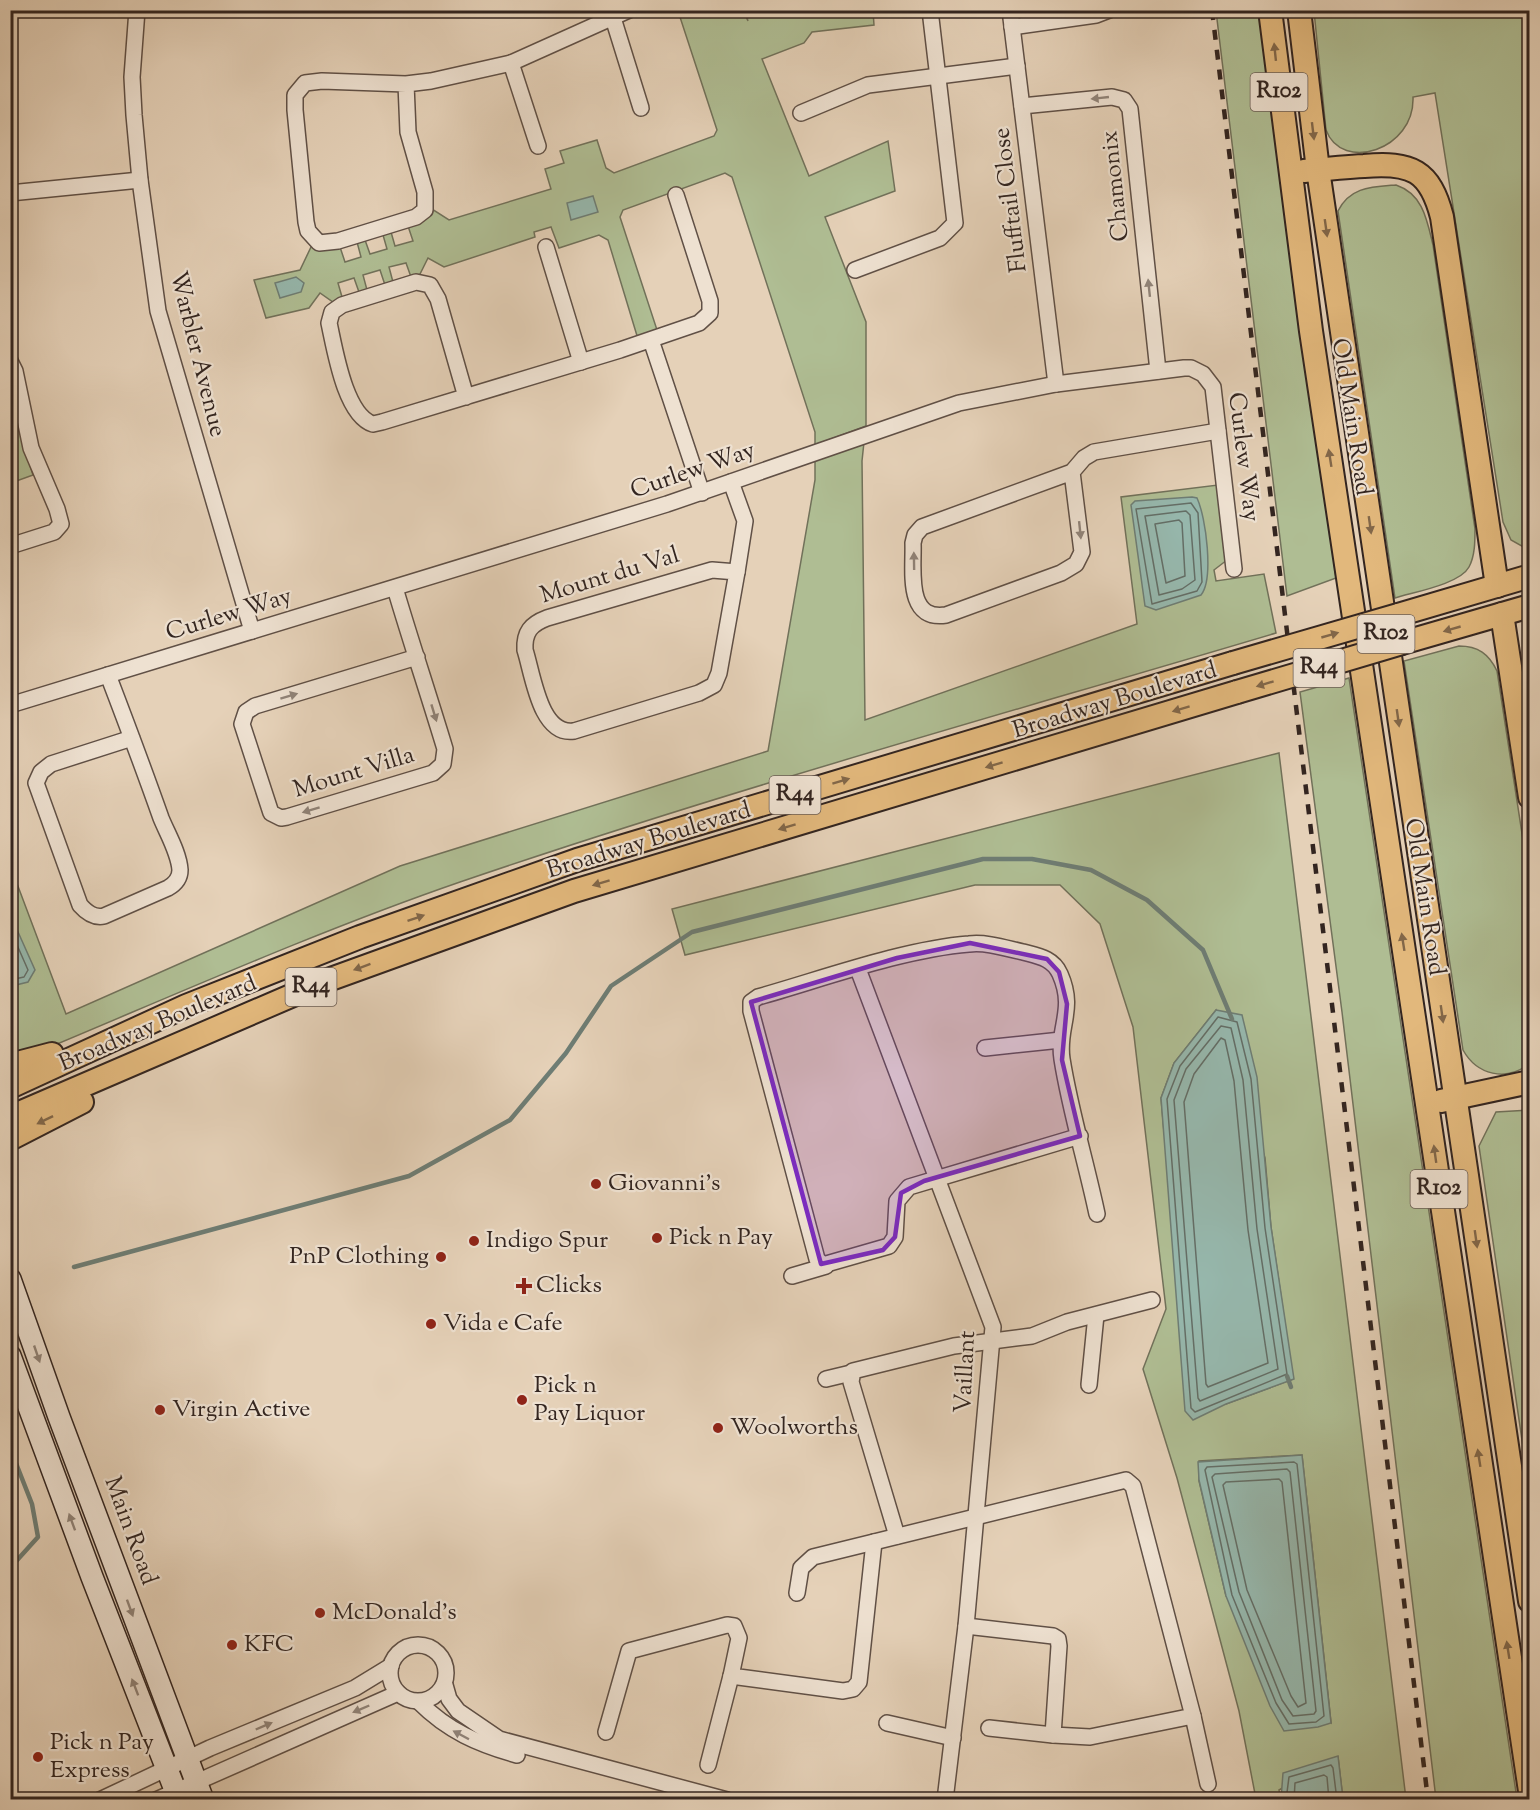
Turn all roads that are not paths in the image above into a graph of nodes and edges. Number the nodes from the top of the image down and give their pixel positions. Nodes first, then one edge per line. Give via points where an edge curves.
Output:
1 (137, 10) edge
2 (629, 10) edge
3 (930, 10) edge
4 (1010, 10) edge
5 (1109, 10) edge
6 (1270, 10) edge
7 (1299, 10) edge
8 (612, 18) junction
9 (1012, 27) junction
10 (511, 63) junction
11 (1017, 66) junction
12 (938, 76) junction
13 (406, 84) junction
14 (1023, 106) junction
15 (641, 108) dead end
16 (801, 113) dead end
17 (538, 146) dead end
18 (1318, 170) junction
19 (1289, 173) junction
20 (140, 180) junction
21 (10, 193) edge
22 (676, 195) dead end
23 (546, 247) dead end
24 (855, 270) dead end
25 (651, 340) junction
26 (10, 361) edge
27 (581, 362) junction
28 (1158, 371) junction
29 (1056, 384) junction
30 (466, 396) junction
31 (1218, 430) junction
32 (1072, 472) junction
33 (731, 483) junction
34 (702, 493) junction
35 (10, 546) edge
36 (1234, 569) dead end
37 (737, 572) junction
38 (1530, 576) edge
39 (1497, 586) junction
40 (395, 588) junction
41 (1530, 606) edge
42 (1502, 614) junction
43 (252, 631) junction
44 (417, 657) junction
45 (108, 675) junction
46 (10, 705) edge
47 (132, 738) junction
48 (1530, 797) edge
49 (858, 969) junction
50 (186, 1006) junction
51 (207, 1033) junction
52 (1061, 1040) junction
53 (984, 1048) dead end
54 (10, 1065) edge
55 (1530, 1082) edge
56 (10, 1087) edge
57 (1455, 1098) junction
58 (1428, 1104) junction
59 (10, 1117) edge
60 (1080, 1136) junction
61 (10, 1139) edge
62 (937, 1176) junction
63 (1097, 1214) dead end
64 (826, 1266) junction
65 (792, 1276) dead end
66 (10, 1279) edge
67 (1152, 1300) dead end
68 (1096, 1315) junction
69 (993, 1340) junction
70 (10, 1356) edge
71 (851, 1373) junction
72 (826, 1379) dead end
73 (1089, 1385) dead end
74 (977, 1518) junction
75 (897, 1536) junction
76 (874, 1542) junction
77 (797, 1593) dead end
78 (1530, 1601) edge
79 (966, 1626) junction
80 (391, 1666) junction
81 (731, 1677) junction
82 (444, 1685) junction
83 (398, 1693) junction
84 (419, 1702) junction
85 (1193, 1716) junction
86 (887, 1723) dead end
87 (989, 1728) dead end
88 (606, 1732) dead end
89 (1053, 1735) junction
90 (953, 1738) junction
91 (541, 1751) junction
92 (187, 1759) junction
93 (708, 1765) dead end
94 (166, 1768) junction
95 (1208, 1784) dead end
96 (200, 1791) edge
97 (1530, 1791) edge
98 (170, 1797) edge
99 (100, 1800) edge
100 (727, 1800) edge
101 (945, 1800) edge

1 - 20 street, Warbler Avenue via 132,77
2 - 8 street
3 - 12 street
4 - 9 street, Flufftail Close
5 - 9 street
19 -> 6 main road, Old Main Road / R102
7 -> 18 main road, Old Main Road / R102
8 - 10 street
8 - 15 street
9 - 11 street, Flufftail Close
10 - 13 street
10 - 17 street
11 - 12 street
11 - 14 street, Flufftail Close
12 - 16 street via 868,85
12 - 24 street via 955,223 940,238
13 - 13 street via 314,81 299,88 295,95 306,222 308,231 319,243 416,217 425,210 408,132
28 -> 14 street, Chamonix via 1130,109 1124,100 1113,97
14 - 29 street, Flufftail Close
18 - 19 main road
18 - 39 main road via 1392,164 1416,171 1434,189 1442,217
18 -> 57 main road, Old Main Road / R102
58 -> 19 main road, Old Main Road / R102
20 - 21 street
20 - 43 street, Warbler Avenue via 161,323
22 - 25 street via 710,301 710,313 699,323
23 - 27 street
25 - 27 street
25 - 34 street
26 - 35 street via 33,455 61,524 54,532
27 - 30 street
28 - 29 street, Curlew Way
28 - 31 street, Curlew Way via 1191,368 1203,374 1213,387
29 - 33 street, Curlew Way via 991,395 921,414
30 - 30 street via 382,422 367,422 358,416 350,400 329,323 332,312 342,304 416,282 430,285 438,299
31 - 32 street via 1094,452
31 - 36 street, Curlew Way
32 -> 32 street via 1082,552 1076,564 946,615 935,616 921,610 914,597 913,543 922,526
33 - 34 street, Curlew Way
33 - 37 street, Mount du Val via 745,521
34 - 40 street, Curlew Way
37 - 37 street, Mount du Val via 719,673 709,689 574,731 562,732 550,723 525,650 524,639 531,626 684,577 712,570
38 - 39 main road, Broadway Boulevard / R44
50 -> 39 main road, Broadway Boulevard / R44, bridge via 360,937 577,861
40 - 43 street, Curlew Way
40 - 44 street, Mount Villa
41 - 42 main road, Broadway Boulevard / R44
42 - 48 main road
42 -> 51 main road, Broadway Boulevard / R44, bridge via 574,891 328,980
43 - 45 street, Curlew Way
44 -> 44 street, Mount Villa via 445,749 439,769 287,817 271,813 243,729 246,711
45 - 46 street, Curlew Way
45 - 47 street
47 - 47 street via 178,862 179,877 168,888 96,916 80,905 37,789 37,777 51,764
49 - 52 street via 970,943 992,944 1047,959 1059,972 1068,1004
49 - 62 street, Vaillant
49 - 64 street via 758,997 750,1005 817,1258
50 - 54 main road via 29,1062
50 - 56 main road, Broadway Boulevard / R44
51 - 59 main road, Broadway Boulevard / R44
51 -> 61 main road
52 - 53 street
52 - 60 street
55 - 57 main road
57 - 58 main road
57 -> 78 main road, Old Main Road / R102
97 -> 58 main road, Old Main Road / R102
60 - 62 street
60 - 63 street
62 - 64 street via 902,1193 896,1209 895,1237 889,1246
62 - 69 street, Vaillant via 992,1322
64 - 65 street
66 -> 92 main road, Main Road
67 - 68 street
68 - 69 street via 1032,1336
68 - 73 street
69 - 71 street via 924,1352
69 - 74 street, Vaillant
94 -> 70 main road
71 - 72 street
71 - 75 street
74 - 75 street
74 - 79 street, Vaillant
74 - 85 street via 1122,1479 1130,1482
75 - 76 street
76 - 77 street via 813,1557 801,1568
76 - 81 street via 857,1686 843,1691
79 - 89 street via 1058,1639
79 - 90 street, Vaillant
80 - 82 street via 406,1647 431,1647 444,1661
80 - 83 street via 391,1681
92 -> 80 street via 355,1688
81 - 88 street via 739,1638 738,1631 730,1625 633,1649 625,1659
81 - 93 street
82 - 84 street via 434,1697
82 - 91 street via 458,1711 489,1734 518,1736
83 - 84 street
83 -> 96 street
91 -> 84 street via 464,1737 438,1721
85 - 89 street via 1090,1737
85 - 95 street
86 - 90 street
87 - 89 street
90 - 101 street, Vaillant
91 - 100 street via 566,1768 615,1772
92 - 94 street
92 - 96 main road, Main Road
94 - 98 main road
94 - 99 street
96 - 98 street

